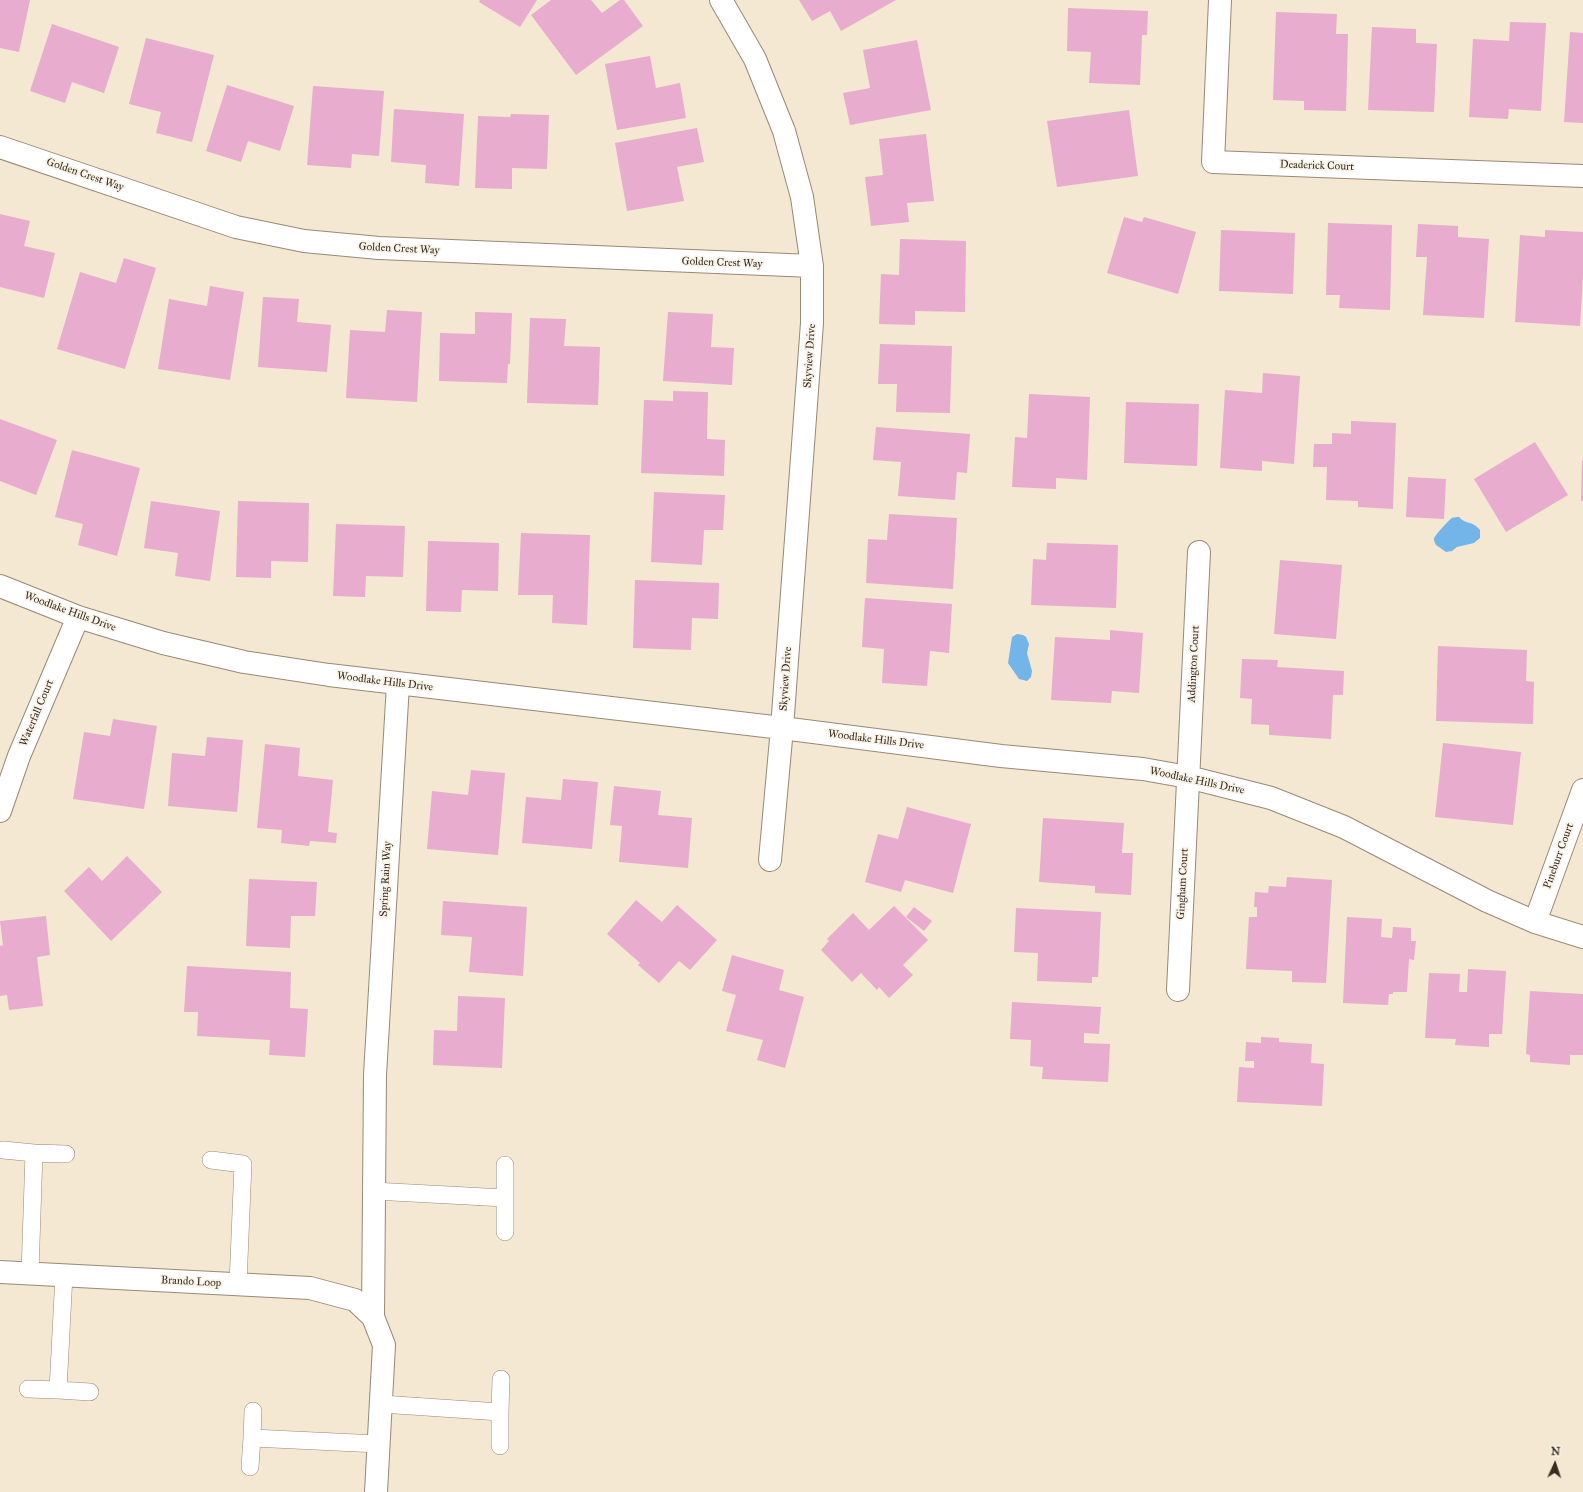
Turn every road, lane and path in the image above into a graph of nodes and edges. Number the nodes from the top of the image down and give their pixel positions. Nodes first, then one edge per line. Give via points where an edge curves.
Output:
1 (721, 0) edge
2 (1220, 0) edge
3 (0, 147) edge
4 (1583, 176) edge
5 (812, 266) junction
6 (1199, 552) dead end
7 (0, 586) edge
8 (78, 617) junction
9 (398, 684) junction
10 (782, 728) junction
11 (1188, 777) junction
12 (1583, 790) edge
13 (0, 811) edge
14 (770, 860) dead end
15 (1534, 922) junction
16 (1583, 937) edge
17 (1178, 990) dead end
18 (374, 1075) joint
19 (3, 1150) dead end
20 (34, 1153) junction
21 (66, 1154) dead end
22 (211, 1160) dead end
23 (505, 1165) dead end
24 (373, 1191) junction
25 (505, 1198) junction
26 (505, 1232) dead end
27 (0, 1272) edge
28 (30, 1273) junction
29 (64, 1275) junction
30 (238, 1284) junction
31 (373, 1317) junction
32 (501, 1379) dead end
33 (28, 1388) dead end
34 (58, 1390) junction
35 (90, 1392) dead end
36 (381, 1404) junction
37 (253, 1411) dead end
38 (500, 1412) junction
39 (252, 1438) junction
40 (378, 1444) junction
41 (500, 1446) dead end
42 (250, 1467) dead end
43 (376, 1492) edge

1 - 5 street, Skyview Drive via 755,59 784,131 802,197
2 - 4 street, Deaderick Court via 1212,162
3 - 5 street, Golden Crest Way via 236,227 304,241 379,248
5 - 10 street, Skyview Drive via 812,323
6 - 11 street, Addington Court
7 - 8 street, Woodlake Hills Drive
8 - 9 street, Woodlake Hills Drive via 164,643 244,662
8 - 13 street, Waterfall Court via 19,756
9 - 10 street, Woodlake Hills Drive
9 - 18 street, Spring Rain Way
10 - 11 street, Woodlake Hills Drive via 1001,756 1143,769
10 - 14 street
11 - 15 street, Woodlake Hills Drive via 1270,798 1344,827 1487,901
11 - 17 street, Gingham Court
12 - 15 street, Pineburr Court
15 - 16 street, Woodlake Hills Drive
18 - 24 street, Brando Loop
19 - 20 lane
20 - 21 lane
20 - 28 lane
22 - 30 lane via 243,1164
23 - 25 lane
24 - 25 lane
24 - 31 street, Brando Loop
25 - 26 lane
27 - 28 street, Brando Loop
28 - 29 street, Brando Loop
29 - 30 street, Brando Loop
29 - 34 lane
30 - 31 street, Brando Loop via 310,1288 355,1300
31 - 36 street, Brando Loop via 384,1345
32 - 38 lane
33 - 34 lane
34 - 35 lane
36 - 38 lane
36 - 40 street, Brando Loop
37 - 39 lane
38 - 41 lane
39 - 40 lane
39 - 42 lane
40 - 43 street, Brando Loop

